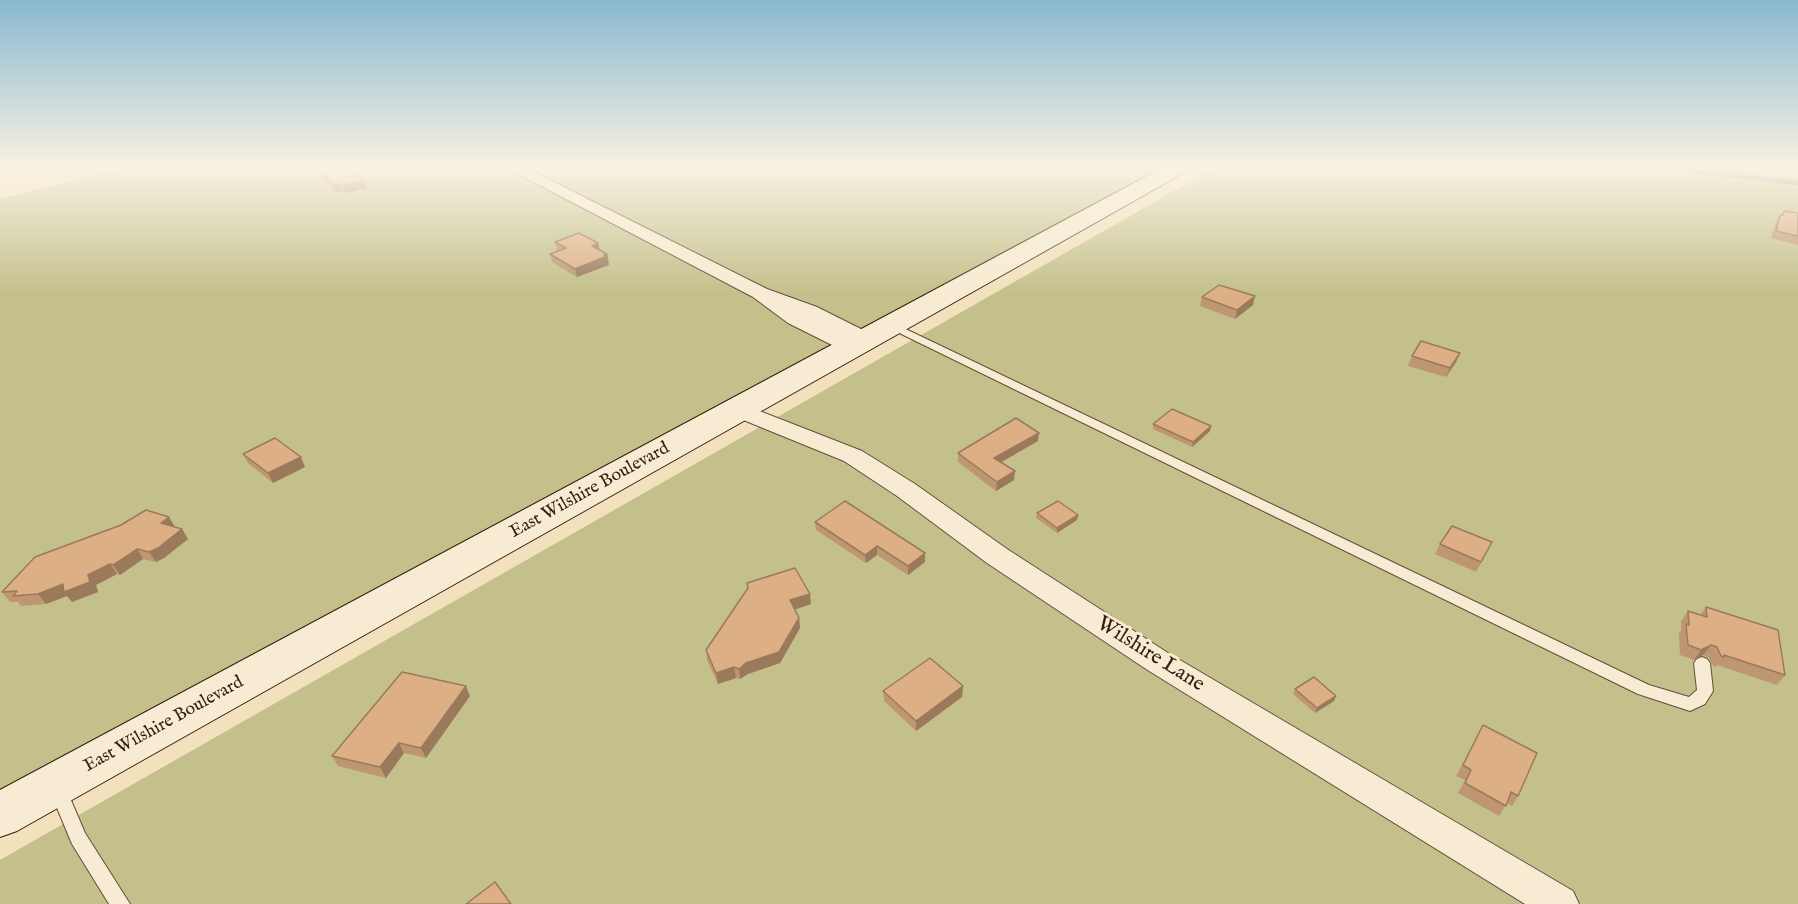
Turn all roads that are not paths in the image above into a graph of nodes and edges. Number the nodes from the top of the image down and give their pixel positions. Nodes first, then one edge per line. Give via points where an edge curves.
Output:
1 (595, 209) edge
2 (1103, 209) edge
3 (869, 337) junction
4 (739, 410) junction
5 (1702, 663) edge
6 (56, 784) junction
7 (0, 815) edge
8 (120, 904) edge
9 (1560, 904) edge

1 - 3 street via 760,293 795,319
2 - 3 street, East Wilshire Boulevard
3 - 4 street, East Wilshire Boulevard
3 - 5 lane via 1100,425 1644,690 1690,704 1705,691
4 - 6 street, East Wilshire Boulevard
4 - 9 street, Wilshire Lane via 853,456 1157,661
6 - 7 street, East Wilshire Boulevard
6 - 8 lane via 78,838

